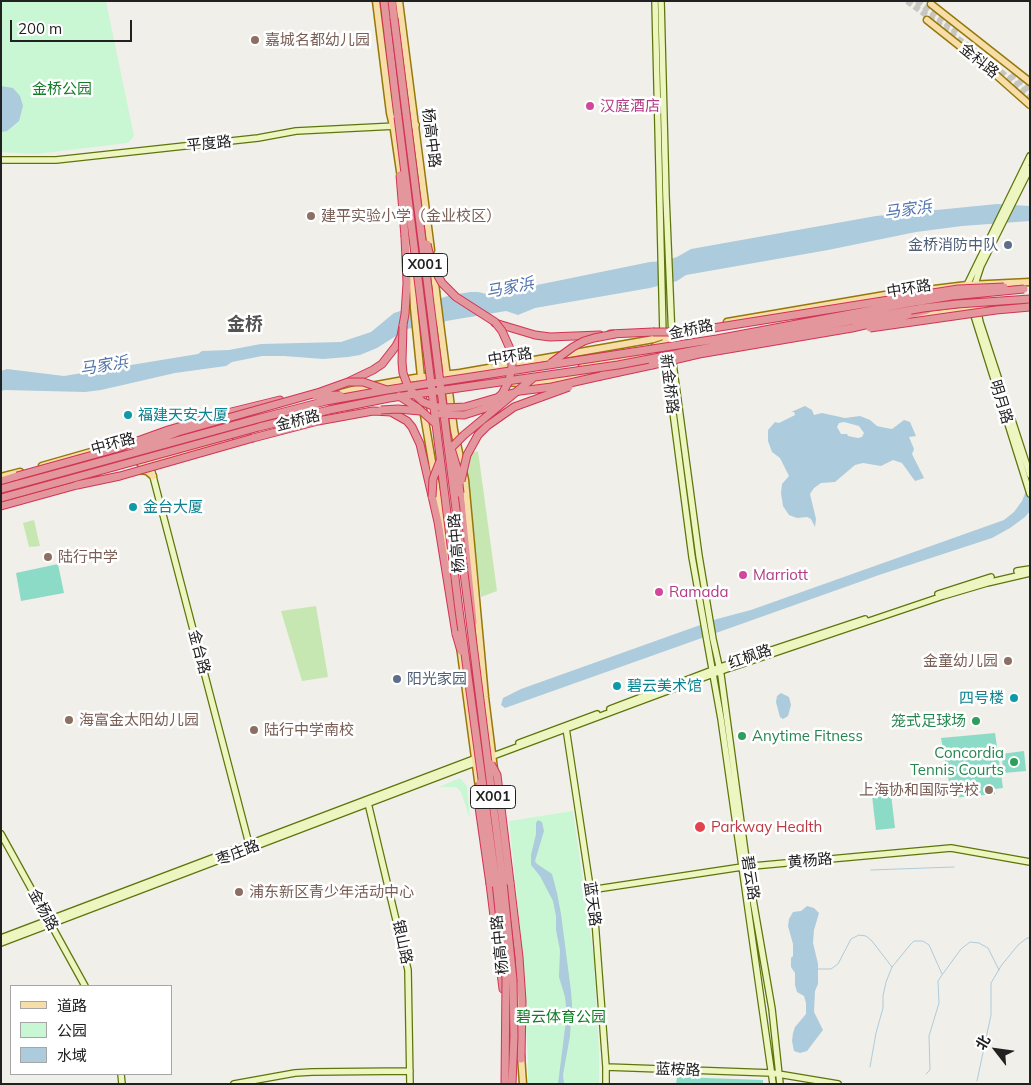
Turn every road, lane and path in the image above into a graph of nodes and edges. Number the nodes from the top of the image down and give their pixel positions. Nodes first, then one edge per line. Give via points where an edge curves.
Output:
1 (376, 1) edge
2 (384, 1) edge
3 (392, 1) edge
4 (399, 1) edge
5 (655, 1) edge
6 (661, 1) edge
7 (932, 4) dead end
8 (927, 20) dead end
9 (1030, 82) edge
10 (1030, 105) edge
11 (398, 117) junction
12 (416, 125) junction
13 (392, 126) junction
14 (411, 154) junction
15 (1030, 156) edge
16 (1, 160) edge
17 (1030, 168) edge
18 (1017, 188) junction
19 (992, 238) junction
20 (1030, 282) edge
21 (967, 284) junction
22 (975, 284) junction
23 (1027, 288) edge
24 (1030, 299) edge
25 (1030, 305) edge
26 (937, 306) junction
27 (974, 309) junction
28 (495, 322) junction
29 (403, 326) junction
30 (852, 328) junction
31 (615, 334) junction
32 (672, 334) junction
33 (663, 340) junction
34 (673, 352) junction
35 (699, 354) junction
36 (665, 356) junction
37 (628, 363) junction
38 (514, 364) junction
39 (598, 364) junction
40 (446, 374) junction
41 (601, 376) junction
42 (422, 378) junction
43 (348, 382) junction
44 (508, 382) junction
45 (448, 383) junction
46 (353, 390) junction
47 (422, 391) junction
48 (449, 392) junction
49 (361, 395) junction
50 (381, 410) junction
51 (234, 423) junction
52 (248, 430) junction
53 (114, 458) junction
54 (149, 461) junction
55 (1025, 469) junction
56 (139, 470) junction
57 (96, 475) junction
58 (1030, 475) edge
59 (154, 476) junction
60 (1, 479) edge
61 (78, 486) junction
62 (1, 489) edge
63 (460, 494) junction
64 (1030, 494) edge
65 (432, 497) junction
66 (1, 499) edge
67 (1, 507) edge
68 (1030, 569) edge
69 (1030, 573) edge
70 (706, 617) junction
71 (717, 671) junction
72 (477, 674) junction
73 (469, 677) junction
74 (566, 728) junction
75 (491, 756) junction
76 (475, 761) junction
77 (481, 770) junction
78 (368, 803) junction
79 (1, 834) edge
80 (248, 844) junction
81 (1030, 862) edge
82 (745, 867) junction
83 (590, 890) junction
84 (50, 922) junction
85 (1, 938) edge
86 (1, 943) edge
87 (84, 985) edge
88 (503, 989) junction
89 (503, 1005) junction
90 (521, 1059) junction
91 (606, 1067) junction
92 (410, 1070) junction
93 (772, 1073) junction
94 (779, 1074) junction
95 (234, 1084) edge
96 (410, 1084) edge
97 (503, 1084) edge
98 (514, 1084) edge
99 (523, 1084) edge
100 (606, 1084) edge
101 (773, 1084) edge
102 (780, 1084) edge
103 (838, 1084) edge

1 - 13 main road, 杨高中路 / X001
2 - 11 highway, 杨高中路 / X001
3 - 14 highway, 杨高中路 / X001, bridge
4 - 12 main road, 杨高中路 / X001
5 - 33 street, 新金桥路
6 - 32 street, 新金桥路
7 - 9 main road, 金科路
8 - 10 main road, 金科路
11 - 29 highway, bridge via 407,257
11 - 73 highway, 杨高中路 / X001, bridge
12 - 13 street, 平度路
12 - 40 main road, 杨高中路 / X001, bridge
13 - 16 street, 平度路 via 296,132 56,160
13 - 42 main road, 杨高中路 / X001 via 412,263
14 - 28 highway, bridge via 428,252 436,273 456,297
14 - 72 highway, 杨高中路 / X001, bridge
15 - 18 street
17 - 18 street
18 - 19 street
19 - 21 street
19 - 22 street
20 - 22 main road, 金桥路
21 - 22 main road, 金桥路
21 - 27 street
21 - 32 main road, 金桥路 via 885,295
22 - 27 street
23 - 31 highway, bridge via 958,289 688,332
23 - 49 highway, 中环路, bridge via 952,296 717,338
24 - 26 highway, 中环路, bridge
25 - 27 main road, 金桥路
25 - 30 highway, bridge via 872,328
26 - 30 highway, bridge
26 - 37 highway, 中环路, bridge
27 - 34 main road, 金桥路
27 - 55 street, 明月路
28 - 31 highway, bridge via 550,337
28 - 50 highway, bridge via 508,342 512,366 509,381 494,403 464,415 407,409
29 - 41 highway, bridge via 402,362 407,384 423,402 433,406 466,407 520,391
29 - 43 highway, bridge via 396,346 382,364
30 - 35 highway, bridge
31 - 65 highway, bridge via 573,347 454,444 436,470
32 - 33 main road
32 - 34 street, 新金桥路
33 - 36 street, 新金桥路
33 - 38 main road, 金桥路
33 - 39 main road via 658,346 612,354
34 - 36 main road, 金桥路
34 - 70 street, 新金桥路
35 - 37 highway, bridge
35 - 41 highway, bridge
36 - 39 main road, 金桥路
36 - 44 main road, 金桥路 via 527,384
36 - 70 street, 新金桥路 via 692,557
37 - 52 highway, 中环路, bridge via 389,398
38 - 40 main road, 金桥路
38 - 45 main road via 500,374
39 - 44 main road, 金桥路
40 - 42 main road, 金桥路
40 - 45 main road, 杨高中路
40 - 47 main road via 441,381
41 - 63 highway, bridge via 534,398 514,407 487,426 467,455
42 - 46 main road, 金桥路
42 - 47 main road, 杨高中路 / X001
43 - 53 highway, bridge via 178,432
43 - 63 highway, bridge via 363,382 385,389 432,419 445,435 453,453
44 - 48 main road, 金桥路
45 - 47 main road
45 - 48 main road, 杨高中路
46 - 51 main road, 金桥路
46 - 60 main road, 金桥路 via 330,390 278,402
47 - 48 main road, 金桥路
47 - 54 main road, 金桥路 via 358,399 348,409
47 - 76 main road, 杨高中路 / X001 via 423,414 450,567
48 - 75 main road, 杨高中路 / X001 via 465,480
49 - 53 highway, 中环路, bridge via 258,418
49 - 60 highway, bridge via 316,396 250,406 118,448
50 - 61 highway, bridge via 318,421
50 - 65 highway, bridge via 400,416 412,427 420,444
51 - 54 main road via 217,434 159,450
51 - 62 main road, 金桥路
52 - 61 highway, bridge
52 - 66 highway, 中环路, bridge
53 - 62 highway, 中环路, bridge
54 - 56 main road, 金桥路
54 - 57 main road, 金桥路
54 - 59 street, 金台路
55 - 58 street, 明月路
55 - 64 street, 明月路
56 - 59 main road
56 - 61 main road, 金桥路
57 - 61 main road
57 - 66 main road, 金桥路
59 - 80 street, 金台路
61 - 67 highway
63 - 72 highway, bridge
65 - 73 highway, bridge via 442,539 456,634
68 - 71 street, 红枫路 via 969,584
69 - 71 street, 红枫路 via 944,596
70 - 71 street, 新金桥路
71 - 74 street, 红枫路
71 - 82 street, 碧云路
72 - 75 highway, 杨高中路 / X001, bridge
73 - 77 highway, 杨高中路 / X001, bridge
74 - 75 street, 红枫路
74 - 83 street, 蓝天路
75 - 76 street, 红枫路
75 - 90 main road, 杨高中路 / X001 via 516,958
75 - 90 highway, bridge via 497,775 519,957
75 - 98 highway, 杨高中路 / X001, bridge via 513,980
76 - 78 street, 枣庄路
76 - 80 street, 枣庄路
76 - 88 main road, 杨高中路 / X001 via 487,831
77 - 88 highway, bridge via 478,800
77 - 97 highway, 杨高中路 / X001, bridge via 504,953
78 - 84 street, 枣庄路
78 - 92 street, 银山路 via 408,970
79 - 84 street, 金杨路
80 - 84 street, 枣庄路
81 - 82 street, 黄杨路 via 951,848
82 - 83 street, 黄杨路
82 - 93 street, 碧云路
82 - 94 street, 碧云路 via 772,1009
83 - 91 street, 蓝天路
84 - 85 street, 枣庄路
84 - 86 street, 枣庄路
84 - 87 street, 金杨路
88 - 89 main road, 杨高中路 / X001
89 - 97 main road, X001
89 - 98 main road, 杨高中路 / X001 via 510,1031
90 - 99 main road, 杨高中路 / X001
91 - 93 street, 蓝桉路
91 - 100 street, 蓝天路
92 - 95 street via 304,1072
92 - 96 street, 银山路
93 - 94 street, 蓝桉路
93 - 101 street, 碧云路
94 - 102 street, 碧云路
94 - 103 street, 蓝桉路

